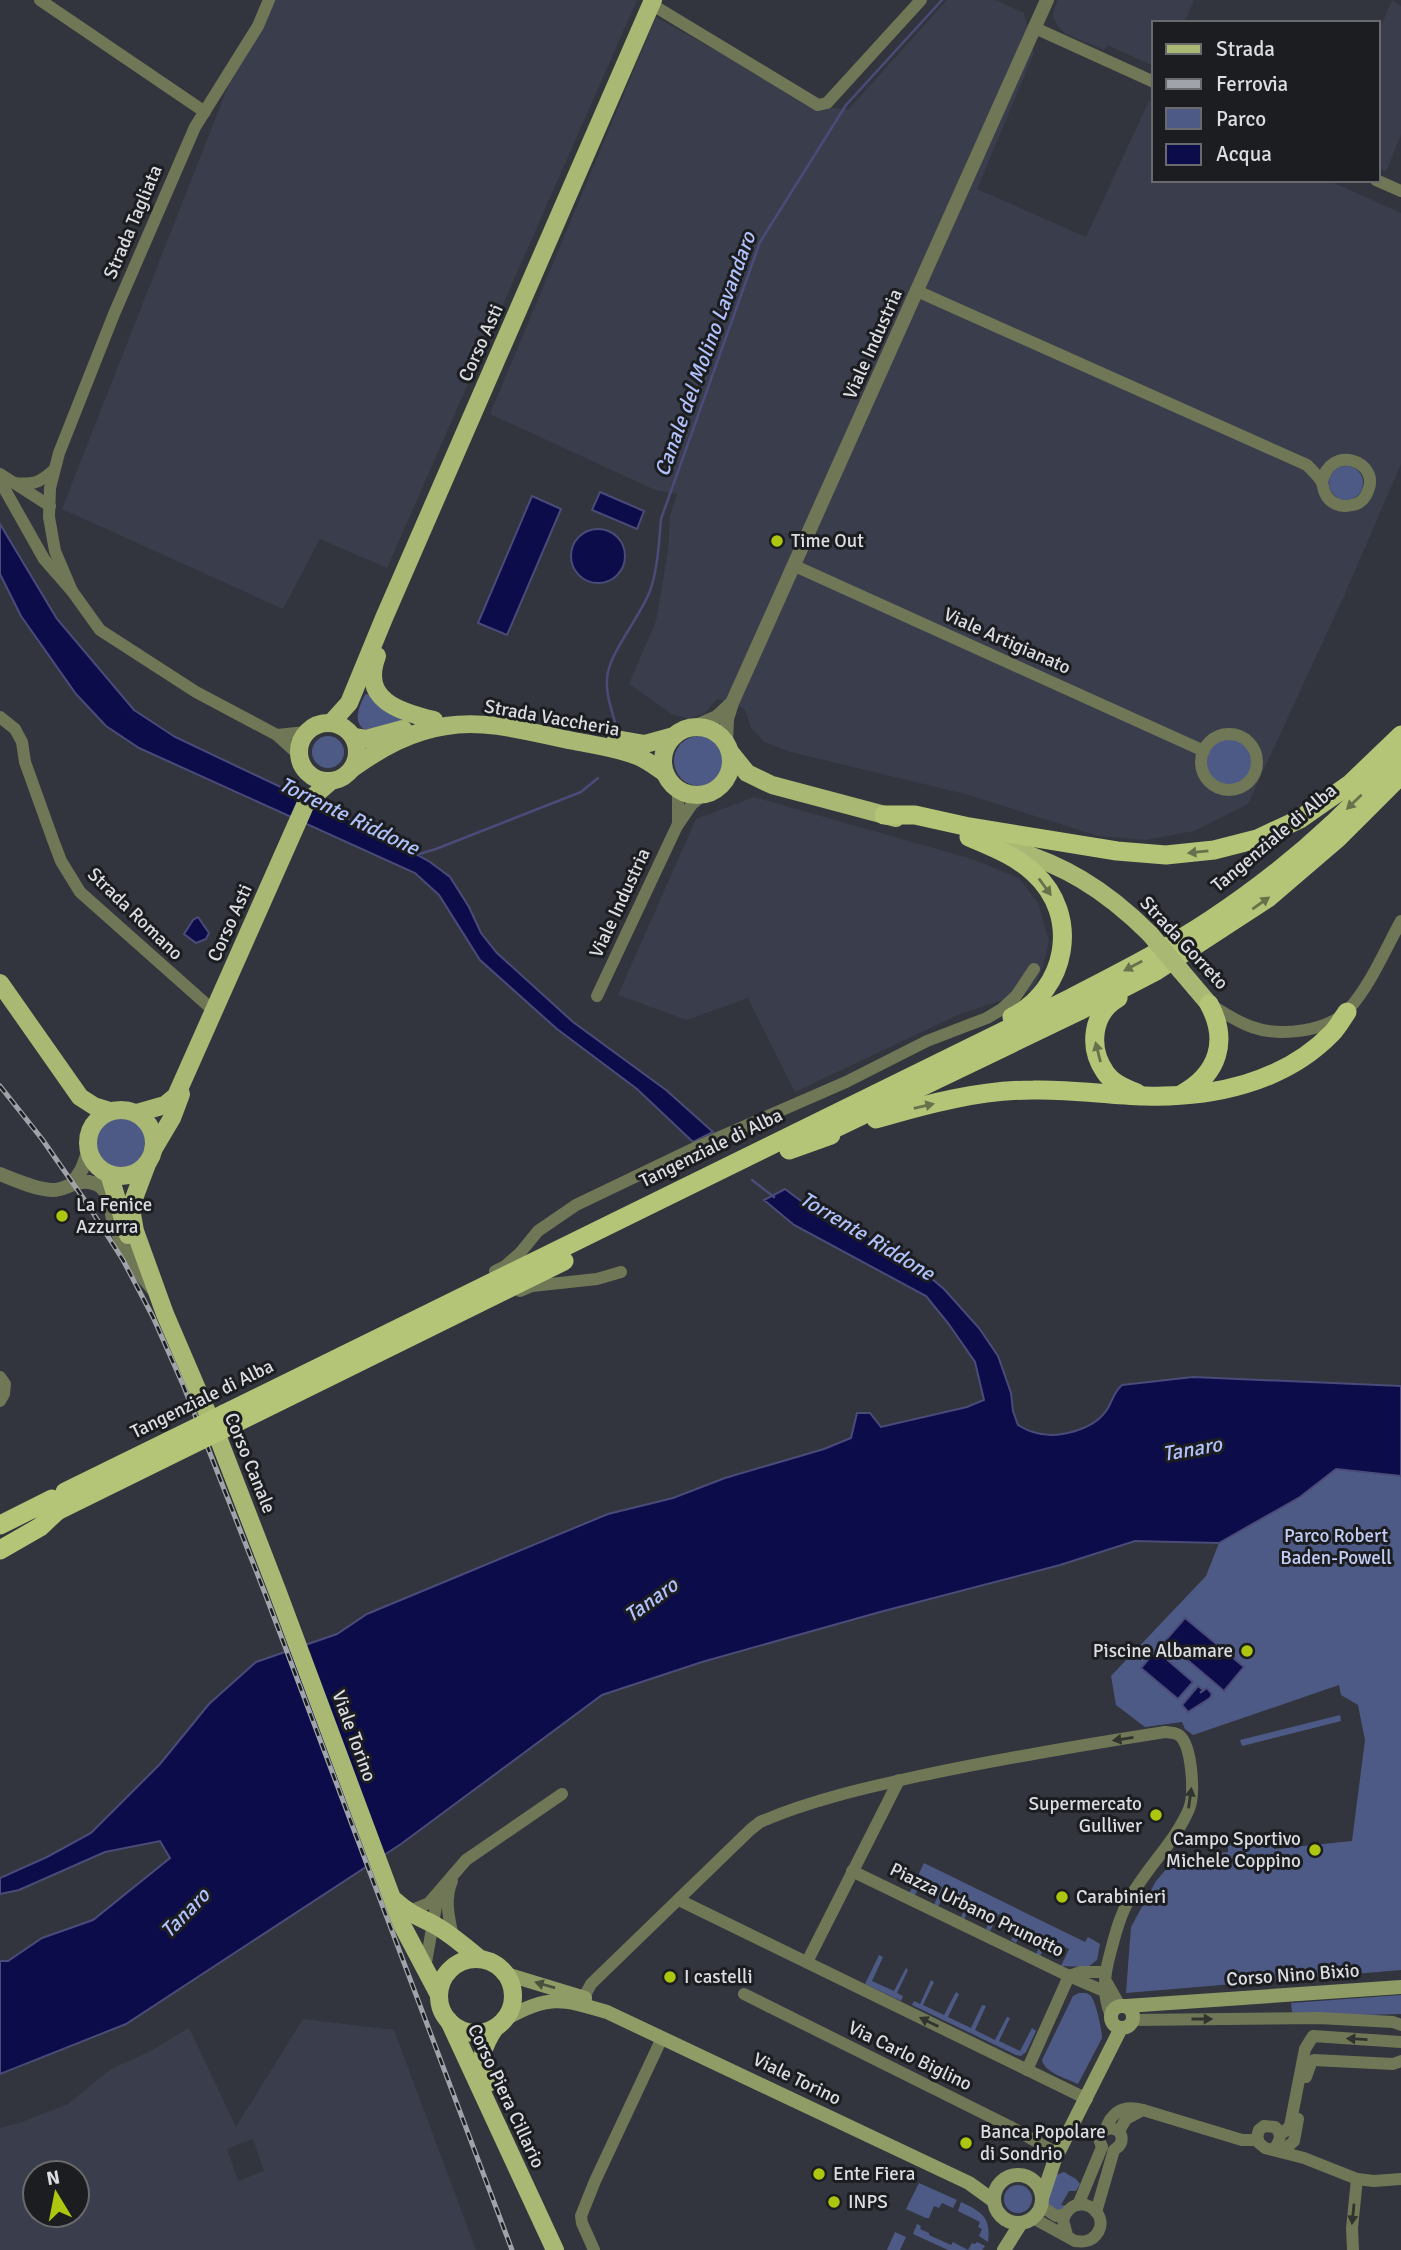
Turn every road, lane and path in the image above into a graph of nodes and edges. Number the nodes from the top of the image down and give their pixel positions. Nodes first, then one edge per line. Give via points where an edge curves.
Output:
1 (40, 0) edge
2 (269, 0) edge
3 (921, 0) edge
4 (1047, 0) edge
5 (652, 2) edge
6 (1035, 28) junction
7 (1152, 81) edge
8 (205, 112) junction
9 (1380, 182) edge
10 (1401, 191) edge
11 (917, 291) junction
12 (1333, 464) junction
13 (1307, 465) junction
14 (55, 470) junction
15 (0, 474) edge
16 (446, 474) junction
17 (0, 481) edge
18 (14, 483) junction
19 (1322, 483) junction
20 (50, 512) junction
21 (22, 518) junction
22 (795, 566) junction
23 (72, 592) junction
24 (349, 703) junction
25 (732, 703) junction
26 (0, 717) edge
27 (434, 720) junction
28 (331, 723) junction
29 (694, 727) junction
30 (306, 732) junction
31 (352, 734) junction
32 (277, 735) junction
33 (1401, 735) edge
34 (674, 736) junction
35 (728, 748) junction
36 (1204, 751) junction
37 (1401, 752) edge
38 (302, 762) junction
39 (353, 768) junction
40 (665, 773) junction
41 (1401, 775) edge
42 (331, 781) junction
43 (772, 785) junction
44 (678, 790) junction
45 (710, 792) junction
46 (305, 805) junction
47 (884, 815) junction
48 (677, 826) junction
49 (969, 837) junction
50 (1401, 920) edge
51 (1034, 969) dead end
52 (1156, 971) junction
53 (0, 982) edge
54 (597, 996) dead end
55 (1209, 1004) junction
56 (214, 1011) junction
57 (1347, 1012) junction
58 (52, 1056) junction
59 (193, 1059) junction
60 (882, 1090) junction
61 (1182, 1094) junction
62 (1144, 1096) junction
63 (110, 1111) junction
64 (137, 1113) junction
65 (89, 1132) junction
66 (789, 1150) junction
67 (88, 1153) junction
68 (150, 1157) junction
69 (109, 1174) junction
70 (0, 1175) edge
71 (73, 1183) junction
72 (561, 1255) junction
73 (621, 1272) dead end
74 (153, 1289) junction
75 (166, 1314) junction
76 (0, 1377) edge
77 (0, 1401) edge
78 (208, 1413) junction
79 (219, 1440) junction
80 (54, 1505) junction
81 (0, 1515) edge
82 (0, 1525) edge
83 (0, 1539) edge
84 (0, 1550) edge
85 (277, 1590) joint
86 (899, 1780) junction
87 (562, 1794) dead end
88 (456, 1871) junction
89 (852, 1871) junction
90 (438, 1895) junction
91 (391, 1897) junction
92 (679, 1900) junction
93 (407, 1912) junction
94 (431, 1923) junction
95 (453, 1937) junction
96 (480, 1959) junction
97 (807, 1962) junction
98 (425, 1968) junction
99 (506, 1974) junction
100 (1069, 1976) junction
101 (1105, 1981) junction
102 (1401, 1987) edge
103 (744, 1994) dead end
104 (439, 1995) junction
105 (584, 1997) junction
106 (1187, 2001) junction
107 (1119, 2009) junction
108 (607, 2012) junction
109 (449, 2021) junction
110 (500, 2023) junction
111 (1127, 2024) junction
112 (1401, 2025) edge
113 (662, 2038) junction
114 (1401, 2042) edge
115 (1401, 2061) edge
116 (1027, 2070) junction
117 (1087, 2099) junction
118 (1113, 2130) junction
119 (1279, 2132) junction
120 (1258, 2140) junction
121 (1108, 2149) junction
122 (1274, 2149) junction
123 (1056, 2157) junction
124 (1030, 2179) junction
125 (1357, 2179) junction
126 (1401, 2179) edge
127 (969, 2183) junction
128 (1000, 2183) junction
129 (526, 2188) junction
130 (994, 2200) junction
131 (1078, 2204) junction
132 (1096, 2211) junction
133 (1029, 2213) junction
134 (1065, 2214) junction
135 (1071, 2242) edge
136 (1006, 2246) edge
137 (555, 2250) edge
138 (594, 2250) edge
139 (1353, 2250) edge

1 - 8 street
2 - 8 street, Strada Tagliata
3 - 5 street via 827,103 818,105
4 - 6 street, Viale Industria
5 - 16 main road, Corso Asti
6 - 7 street
6 - 11 street, Viale Industria
8 - 14 street, Strada Tagliata via 114,314
9 - 10 street
11 - 13 street
11 - 22 street, Viale Industria
12 - 13 street
12 - 19 street
12 - 19 street via 1348,459 1362,465 1370,478 1367,494 1356,505 1341,506 1328,498
13 - 19 street
14 - 18 street via 41,482
14 - 20 street, Strada Tagliata
15 - 18 street
16 - 24 main road, Corso Asti
16 - 27 main road via 443,504 381,646 373,677 389,704
17 - 21 street, Strada Tagliata
18 - 20 street
20 - 21 street via 35,520
20 - 23 street, Strada Tagliata via 55,551
21 - 23 street, Strada Tagliata via 44,559
22 - 25 street, Viale Industria
22 - 36 street, Viale Artigianato
23 - 32 street, Strada Tagliata via 100,630 196,692
24 - 28 main road
24 - 31 main road
25 - 29 street, Viale Industria via 717,718
25 - 35 street, Viale Industria via 727,719
26 - 56 street, Strada Romano via 15,729 22,743 52,840 80,892
27 - 31 main road, Strada Vaccheria via 366,738
27 - 34 main road, Strada Vaccheria via 465,716 512,719 634,744
28 - 30 main road
28 - 31 main road
29 - 34 main road
29 - 35 main road via 712,731
30 - 32 street
30 - 38 main road
31 - 39 main road via 358,752
32 - 38 street, Strada Tagliata
33 -> 47 highway via 1350,784 1300,819 1257,839 1214,850 1166,855 1117,851 915,815
34 - 40 main road via 664,753
35 - 43 main road, Strada Gorreto via 747,773
35 - 45 main road via 729,773
36 - 36 street via 1202,769 1220,789 1238,789 1252,778 1255,751 1243,738 1225,735
37 -> 60 highway, Tangenziale di Alba via 1330,826 1212,919 1083,992
38 - 42 main road via 316,779
38 - 46 main road
39 - 40 main road, Strada Vaccheria via 410,734 467,724 621,750
39 - 42 main road
40 - 44 main road
52 -> 41 highway, Tangenziale di Alba via 1279,889
42 - 46 main road
43 - 45 main road, Strada Gorreto via 732,785
43 - 47 main road, Strada Gorreto
44 - 45 main road via 694,795
44 - 48 street, Viale Industria
45 - 48 street, Viale Industria via 692,804
46 - 56 main road, Corso Asti
47 - 49 main road, Strada Gorreto
48 - 54 street, Viale Industria
49 - 55 main road, Strada Gorreto, bridge via 1027,853 1107,895 1150,934
49 -> 60 highway via 1003,851 1048,888 1063,926 1059,961 1051,981 1017,1014
50 - 57 street
51 - 78 street via 1016,996 987,1018 927,1041 576,1205 538,1231 505,1266
62 -> 52 highway via 1121,1087 1104,1071 1096,1027 1108,1004
52 - 66 highway, Tangenziale di Alba
53 - 58 main road
55 - 57 street, Strada Gorreto via 1252,1028 1278,1033 1305,1030
55 - 61 highway via 1219,1035 1215,1060 1202,1080
56 - 59 main road, Corso Asti
57 - 61 highway via 1332,1033 1299,1060 1262,1079 1235,1088
58 - 63 main road via 80,1097
58 - 65 main road
59 - 64 main road, Corso Asti via 176,1096 166,1105
59 - 68 main road, Corso Asti via 172,1118
60 - 72 highway, Tangenziale di Alba
61 - 62 highway
66 -> 62 highway via 914,1108 982,1094 1034,1090
63 - 64 main road
63 - 65 main road via 97,1119
64 - 68 main road via 151,1129
65 - 67 main road
66 - 72 highway, Tangenziale di Alba
67 - 69 main road via 96,1166
67 - 71 street
68 - 69 main road via 134,1173
68 - 75 main road, Corso Canale via 132,1213
69 - 74 main road, Corso Canale via 128,1234
70 - 71 street via 51,1190
71 - 74 street via 93,1183 104,1190 126,1252
72 - 80 highway, Tangenziale di Alba, bridge
73 - 79 street via 532,1286
74 - 75 main road, Corso Canale
75 - 78 main road, Corso Canale
76 - 77 street via 5,1384
78 - 79 main road, Corso Canale
79 - 85 main road, Corso Canale
80 - 81 highway via 27,1502
80 - 82 highway, Tangenziale di Alba
80 - 83 highway, Tangenziale di Alba
80 - 84 highway via 40,1527
85 - 91 main road, Viale Torino
86 - 89 street
86 - 92 street via 760,1822
101 -> 86 street via 1130,1897 1191,1802 1189,1759 1180,1737 1165,1732
87 - 88 street
88 - 90 street
88 - 95 street via 447,1896
89 - 97 street
89 - 100 street, Piazza Urbano Prunotto
90 - 93 street
90 - 94 street
91 - 93 main road, Viale Torino
91 - 98 main road, Viale Torino
92 - 97 street
92 - 105 street via 591,1984
93 - 94 main road, Viale Torino
94 - 95 main road, Viale Torino
94 - 98 street
95 - 96 main road, Viale Torino
96 - 99 main road
96 - 104 main road via 451,1968 440,1984
116 -> 97 street
98 - 104 main road, Viale Torino
105 -> 99 main road, Viale Torino
99 - 110 main road via 512,2007
100 - 101 street
100 - 101 street via 1081,1972
100 - 116 street, Piazza Urbano Prunotto
101 - 107 street
102 - 106 main road, Corso Nino Bixio
103 - 123 street, Via Carlo Biglino via 1009,2126
104 - 109 main road
105 - 108 main road, Viale Torino
106 - 107 main road, Corso Nino Bixio
106 - 111 main road, Corso Nino Bixio
107 - 111 main road via 1133,2013
107 - 111 main road via 1115,2025
108 - 110 main road, Viale Torino via 576,2003 542,2002
108 - 113 main road, Viale Torino
109 - 110 main road via 458,2029 482,2033
109 - 129 main road, Corso Piera Cillario
110 - 129 main road, Corso Piera Cillario via 483,2048 481,2064
111 -> 112 street via 1331,2018
111 - 117 main road
113 - 127 main road, Viale Torino
113 - 138 street via 582,2216
114 -> 119 street via 1313,2036 1305,2049 1290,2126
115 - 122 street via 1314,2060 1308,2069 1294,2141 1286,2148
116 - 117 street
117 - 123 main road
118 - 120 street via 1143,2110 1242,2140
118 - 121 street via 1121,2144
118 - 121 street via 1100,2134 1100,2143
119 - 120 street via 1264,2126
119 - 122 street
120 - 122 street via 1265,2148
121 - 131 street
121 - 132 street
122 - 125 street
123 - 124 main road
123 - 133 main road
124 - 128 main road via 1016,2175
124 - 133 main road via 1040,2190
125 - 126 street
125 -> 139 street
127 - 128 main road, Viale Torino
127 - 130 main road, Viale Torino
128 - 130 main road
129 - 137 main road, Corso Piera Cillario
130 - 133 main road via 1000,2215
131 - 132 street
131 - 134 street
132 - 135 street via 1100,2226 1095,2235
133 - 134 street
133 - 135 street
133 - 136 main road
134 - 135 street via 1063,2225

